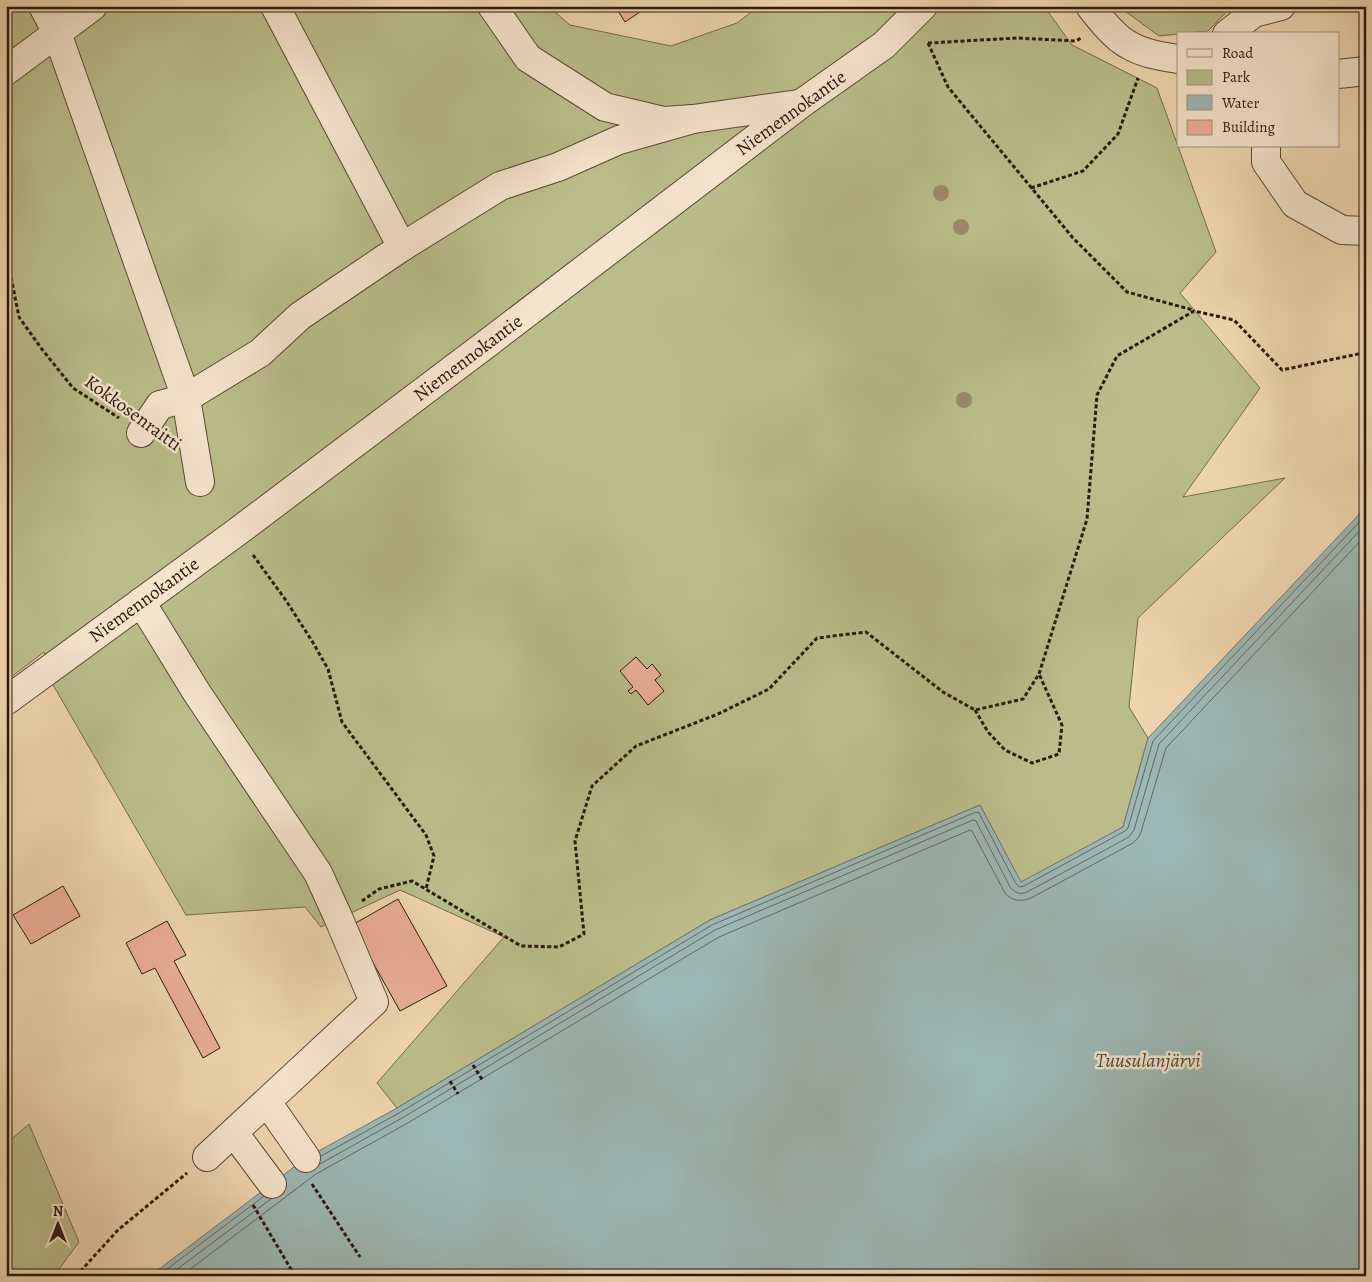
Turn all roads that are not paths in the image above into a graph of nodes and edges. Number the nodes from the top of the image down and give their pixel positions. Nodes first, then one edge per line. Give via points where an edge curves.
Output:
1 (43, 6) edge
2 (93, 6) edge
3 (275, 6) edge
4 (492, 6) edge
5 (923, 6) edge
6 (1281, 6) edge
7 (1098, 15) edge
8 (57, 32) junction
9 (1230, 32) edge
10 (1177, 59) edge
11 (6, 71) edge
12 (1366, 71) edge
13 (1340, 74) edge
14 (802, 103) junction
15 (693, 119) junction
16 (1266, 148) edge
17 (1366, 231) edge
18 (402, 247) junction
19 (186, 398) junction
20 (142, 433) road end
21 (200, 482) dead end
22 (141, 602) junction
23 (6, 701) edge
24 (260, 1108) junction
25 (234, 1133) junction
26 (207, 1157) road end

1 - 8 street
2 - 8 street
3 - 18 street
4 - 15 street via 528,58 605,107 664,121
5 - 14 street, Niemennokantie via 884,45
6 - 9 street via 1254,13
7 - 10 street via 1128,45 1153,55
8 - 11 street
8 - 19 street
12 - 13 street
14 - 15 street
14 - 22 street, Niemennokantie via 490,342
15 - 18 street via 619,140 558,167 500,186
16 - 17 street via 1266,162 1295,204 1342,230
18 - 19 street via 300,316 260,353
19 - 20 street via 160,405
19 - 21 street
22 - 23 street, Niemennokantie
22 - 24 street via 197,693 318,873 374,1002
24 - 25 street
24 - 25 street via 295,1173
25 - 26 street

